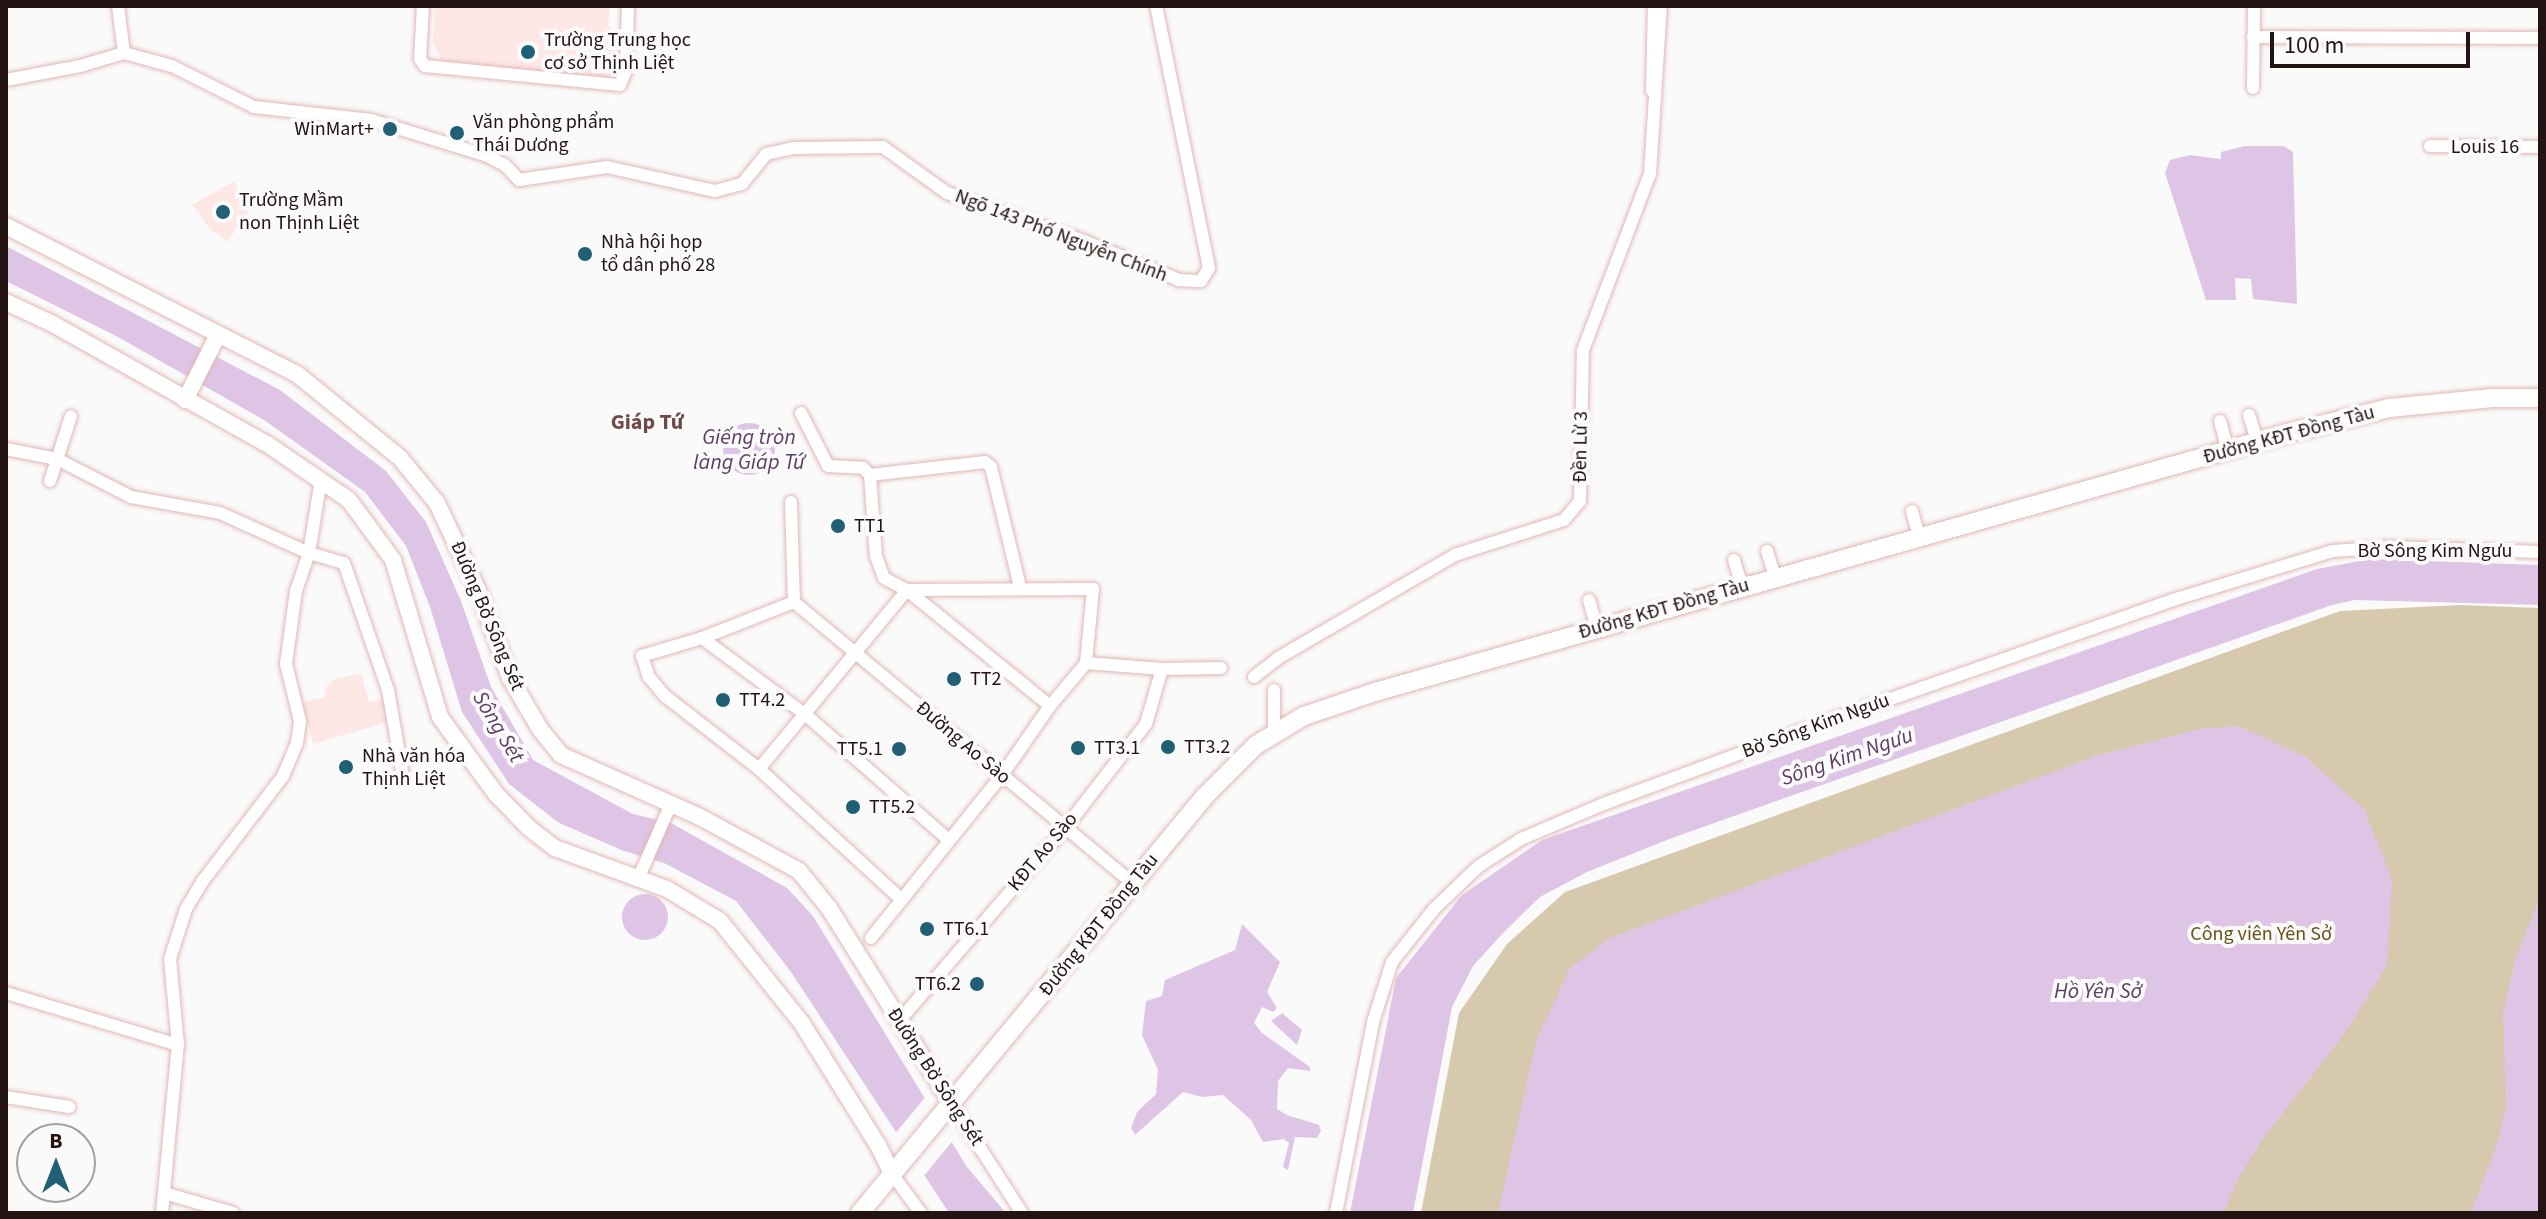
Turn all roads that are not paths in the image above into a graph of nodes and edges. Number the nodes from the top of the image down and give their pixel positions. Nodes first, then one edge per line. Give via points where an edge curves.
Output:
1 (118, 6) edge
2 (423, 6) edge
3 (628, 6) edge
4 (1156, 6) edge
5 (1654, 6) edge
6 (1661, 6) edge
7 (2254, 6) edge
8 (2253, 37) junction
9 (2540, 38) edge
10 (124, 53) junction
11 (6, 80) edge
12 (2253, 88) dead end
13 (1653, 127) junction
14 (2430, 146) dead end
15 (2540, 147) edge
16 (6, 226) edge
17 (6, 302) edge
18 (215, 340) junction
19 (2540, 398) edge
20 (185, 400) junction
21 (801, 413) dead end
22 (2249, 415) dead end
23 (71, 416) dead end
24 (2220, 421) dead end
25 (2257, 442) junction
26 (6, 449) edge
27 (2228, 450) junction
28 (57, 459) junction
29 (870, 475) junction
30 (321, 479) junction
31 (50, 481) dead end
32 (791, 502) dead end
33 (1912, 511) dead end
34 (1919, 537) junction
35 (1767, 551) dead end
36 (2540, 552) edge
37 (309, 553) junction
38 (1734, 560) dead end
39 (1775, 577) junction
40 (1020, 587) junction
41 (1742, 587) junction
42 (907, 590) junction
43 (1589, 600) dead end
44 (794, 602) junction
45 (1597, 628) junction
46 (702, 638) junction
47 (856, 654) junction
48 (1086, 663) junction
49 (1221, 668) dead end
50 (1162, 669) junction
51 (1254, 677) dead end
52 (1274, 690) dead end
53 (1050, 706) junction
54 (806, 715) junction
55 (1274, 731) junction
56 (759, 769) junction
57 (1002, 775) junction
58 (403, 777) dead end
59 (667, 812) junction
60 (1066, 827) junction
61 (949, 840) junction
62 (638, 879) junction
63 (1133, 883) junction
64 (900, 898) junction
65 (871, 938) dead end
66 (6, 993) edge
67 (899, 1021) junction
68 (178, 1045) junction
69 (6, 1097) edge
70 (69, 1107) dead end
71 (949, 1108) junction
72 (892, 1174) junction
73 (164, 1193) junction
74 (162, 1213) edge
75 (233, 1213) edge
76 (860, 1213) edge
77 (921, 1213) edge
78 (1022, 1213) edge
79 (1336, 1213) edge

1 - 10 street
2 - 3 street via 420,59 425,66 620,85 626,70
4 - 10 street, Ngõ 143 Phố Nguyễn Chính via 1209,268 1201,281 1179,280 947,193 883,147 794,148 766,154 742,184 724,190 607,167 519,180 485,155 371,120 254,107 172,66
5 - 13 street, Đền Lừ 3
6 - 13 street, Đền Lừ 3
7 - 8 street
8 - 9 street
8 - 12 street
10 - 11 street
13 - 51 street, Đền Lừ 3 via 1650,174 1583,350 1580,501 1564,520 1455,555
14 - 15 street, Louis 16
16 - 18 street, Đường Bờ Sông Sét
17 - 20 street
18 - 20 street
18 - 59 street, Đường Bờ Sông Sét via 298,375 400,458 445,518 510,678 540,729 561,755
19 - 25 main road, Đường KĐT Đồng Tàu via 2389,408
20 - 30 street
21 - 29 street via 828,466 863,468
22 - 25 street
23 - 28 street
24 - 27 street
25 - 27 main road, Đường KĐT Đồng Tàu
26 - 28 street
27 - 34 main road, Đường KĐT Đồng Tàu
28 - 31 street
28 - 37 street via 131,497 220,513
29 - 40 street via 985,462 991,467
29 - 42 street via 876,556 884,578
30 - 37 street
30 - 62 street via 349,500 393,560 440,717 496,794 555,848
32 - 44 street
33 - 34 street
34 - 39 main road, Đường KĐT Đồng Tàu
35 - 39 street
36 - 79 street, Bờ Sông Kim Ngưu via 2389,547 2333,551 2176,599 1839,717 1606,803 1502,849 1434,909 1392,962 1373,1022
37 - 58 street via 344,563 388,690
37 - 68 street via 296,591 286,664 300,721 297,743 283,776 202,882 175,937 170,959
38 - 41 street
39 - 41 main road, Đường KĐT Đồng Tàu
40 - 42 street
40 - 48 street via 1093,589
41 - 45 main road, Đường KĐT Đồng Tàu
42 - 47 street
42 - 53 street
43 - 45 street
44 - 46 street
44 - 47 street, Đường Ao Sào
45 - 55 main road, Đường KĐT Đồng Tàu via 1327,706
46 - 54 street
46 - 56 street via 642,656 649,677 665,696
47 - 54 street
47 - 57 street, Đường Ao Sào
48 - 50 street
48 - 53 street
49 - 50 street
50 - 60 street, KĐT Ao Sào via 1146,724
52 - 55 street
53 - 57 street
54 - 56 street
54 - 61 street
55 - 63 main road, Đường KĐT Đồng Tàu via 1222,778
56 - 64 street
57 - 60 street, Đường Ao Sào
57 - 61 street
59 - 62 street
59 - 67 street, Đường Bờ Sông Sét via 735,834 799,871 829,908
60 - 63 street, Đường Ao Sào
60 - 67 street, KĐT Ao Sào
61 - 64 street
62 - 72 street via 667,889 720,921 744,948 801,1022
63 - 71 main road, Đường KĐT Đồng Tàu
64 - 65 street
66 - 68 street
67 - 71 street, Đường Bờ Sông Sét
68 - 73 street
69 - 70 street
71 - 72 main road, Đường KĐT Đồng Tàu
71 - 78 street, Đường Bờ Sông Sét
72 - 76 main road
72 - 77 street
73 - 74 street
73 - 75 street

